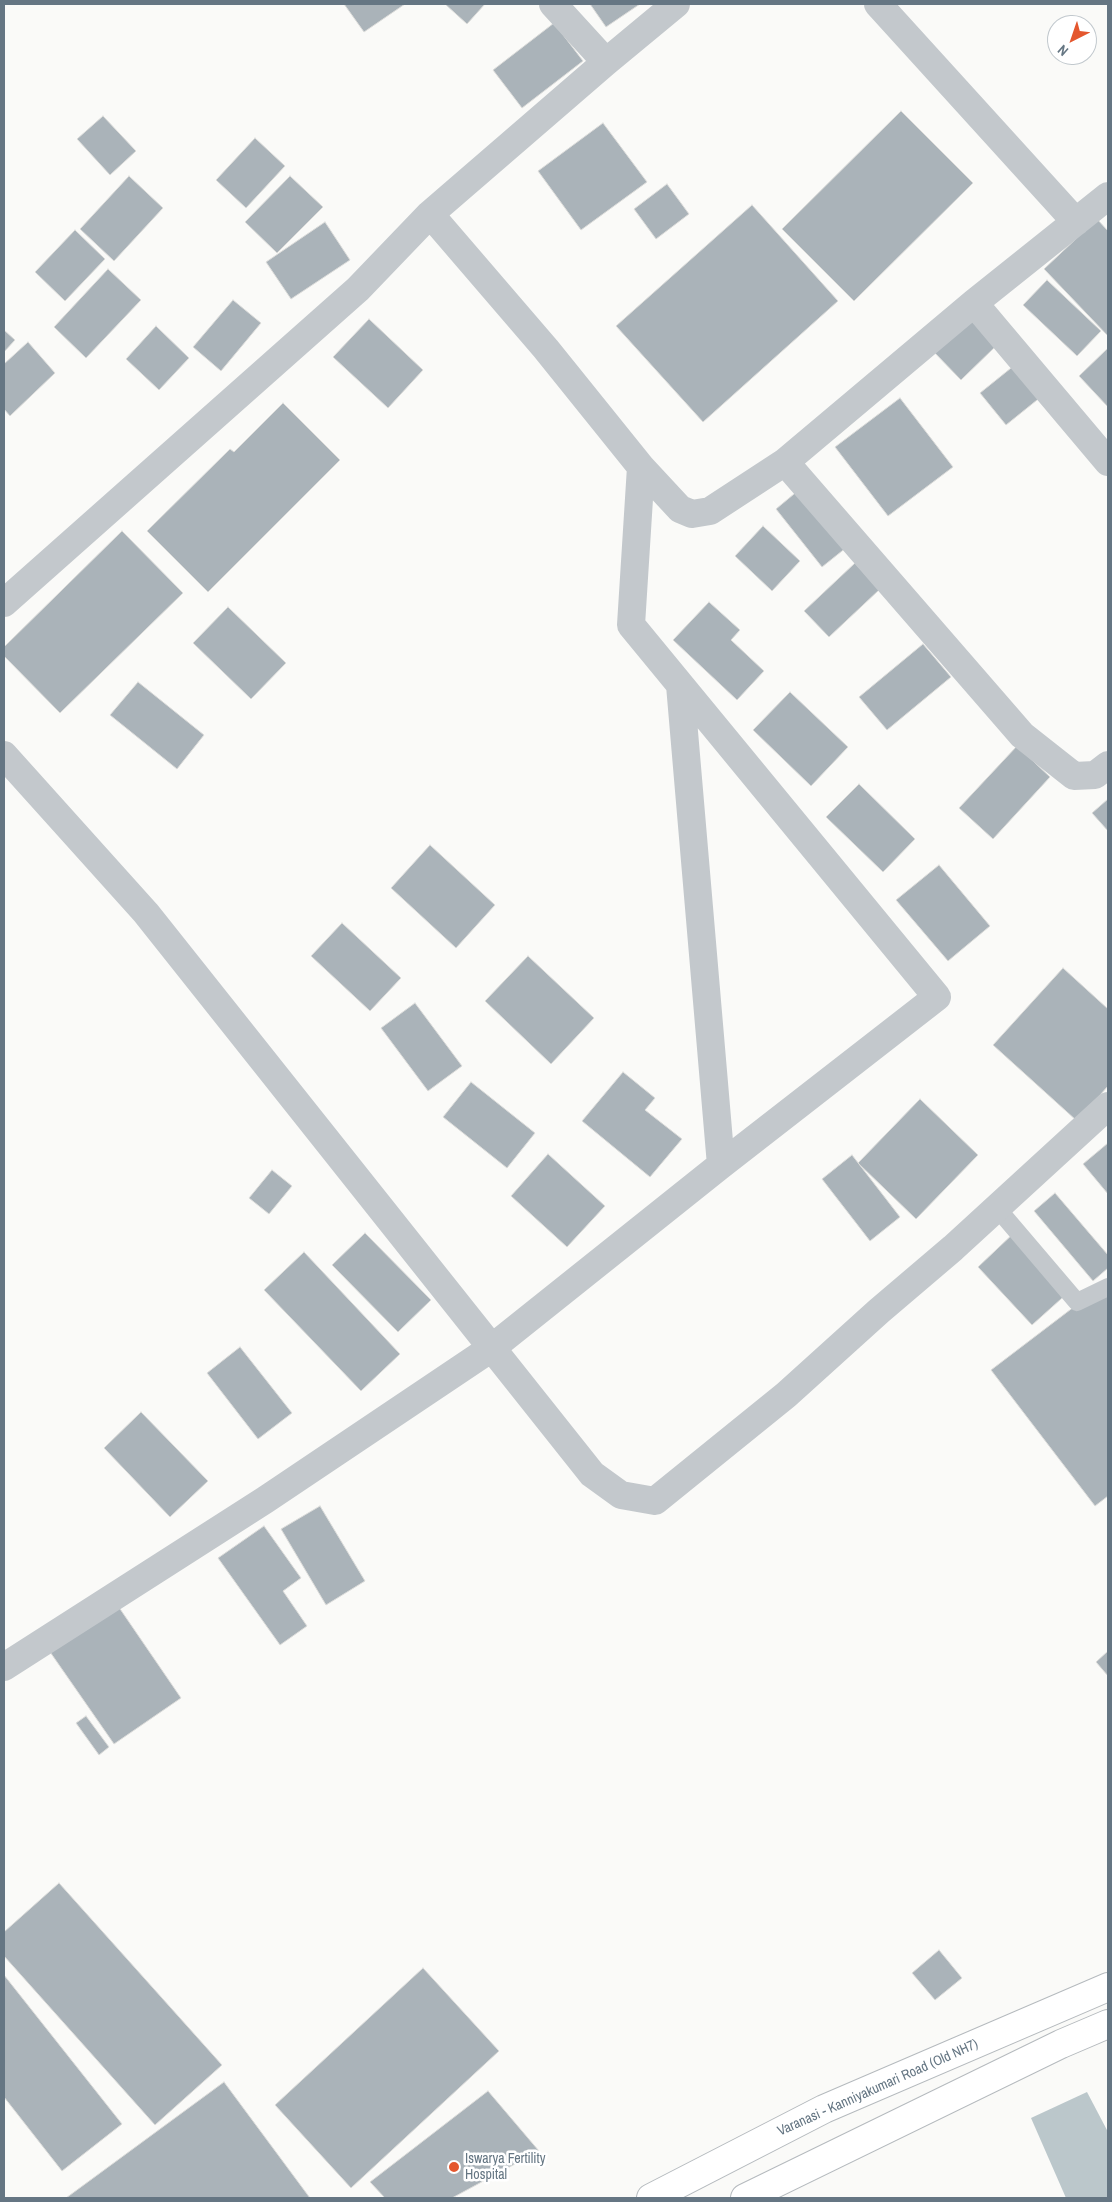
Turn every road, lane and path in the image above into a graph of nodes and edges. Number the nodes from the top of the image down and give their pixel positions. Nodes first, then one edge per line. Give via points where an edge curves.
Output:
1 (553, 4) edge
2 (676, 4) edge
3 (878, 4) edge
4 (606, 62) junction
5 (1108, 196) edge
6 (430, 214) junction
7 (1076, 222) junction
8 (974, 304) junction
9 (785, 462) junction
10 (1108, 462) edge
11 (641, 467) junction
12 (4, 602) edge
13 (680, 685) junction
14 (4, 755) edge
15 (1108, 765) edge
16 (1108, 1106) edge
17 (721, 1165) junction
18 (997, 1208) junction
19 (1108, 1287) edge
20 (493, 1347) junction
21 (4, 1667) edge
22 (1108, 1986) edge
23 (1108, 2024) edge
24 (651, 2198) edge
25 (745, 2198) edge

1 - 4 street
2 - 4 street
3 - 7 street
4 - 6 street
5 - 7 street
6 - 11 street via 546,349
6 - 12 street via 358,289
7 - 8 street
8 - 9 street
8 - 10 street
9 - 11 street via 710,511 692,514 680,509
9 - 15 street via 1022,736 1074,776 1095,775
11 - 13 street via 631,625
13 - 17 street
13 - 17 street via 936,997
14 - 20 street via 146,913
16 - 18 street
17 - 20 street
18 - 19 lane via 1077,1302
18 - 20 street via 786,1395 655,1501 621,1495 592,1474
20 - 21 street via 265,1500
22 - 24 main road, Varanasi - Kanniyakumari Road (Old NH7) via 824,2109
23 - 25 main road via 1060,2044

